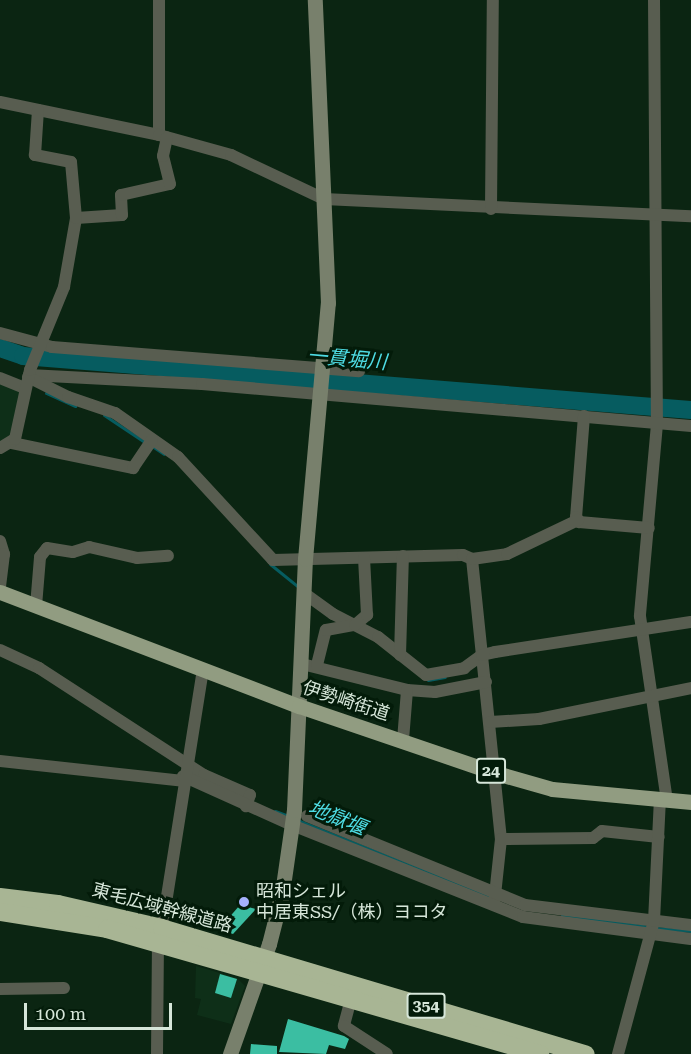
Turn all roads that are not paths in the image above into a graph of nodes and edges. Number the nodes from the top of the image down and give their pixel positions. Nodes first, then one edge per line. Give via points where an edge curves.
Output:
1 (159, 0) edge
2 (315, 0) edge
3 (493, 0) edge
4 (654, 0) edge
5 (0, 102) edge
6 (38, 110) junction
7 (163, 136) junction
8 (324, 199) junction
9 (491, 209) junction
10 (654, 215) junction
11 (691, 216) edge
12 (76, 218) junction
13 (0, 333) edge
14 (39, 347) junction
15 (324, 369) junction
16 (359, 371) dead end
17 (0, 378) edge
18 (28, 378) junction
19 (322, 393) junction
20 (584, 416) junction
21 (657, 422) junction
22 (691, 426) edge
23 (152, 441) junction
24 (6, 446) edge
25 (578, 520) junction
26 (649, 528) junction
27 (0, 541) edge
28 (168, 556) dead end
29 (403, 556) junction
30 (364, 558) junction
31 (305, 559) junction
32 (472, 559) junction
33 (0, 587) edge
34 (0, 592) edge
35 (304, 593) junction
36 (36, 606) junction
37 (691, 622) edge
38 (355, 625) junction
39 (643, 627) junction
40 (0, 650) edge
41 (484, 654) junction
42 (400, 655) junction
43 (309, 665) junction
44 (203, 669) junction
45 (486, 682) junction
46 (691, 687) edge
47 (407, 690) junction
48 (654, 695) junction
49 (300, 706) junction
50 (490, 722) junction
51 (403, 740) junction
52 (0, 761) edge
53 (186, 763) junction
54 (496, 773) junction
55 (183, 778) junction
56 (664, 800) junction
57 (691, 802) edge
58 (246, 806) junction
59 (307, 816) dead end
60 (292, 825) junction
61 (659, 837) junction
62 (501, 839) junction
63 (0, 897) edge
64 (496, 900) junction
65 (0, 912) edge
66 (654, 921) junction
67 (691, 925) edge
68 (160, 935) junction
69 (650, 935) junction
70 (691, 939) edge
71 (263, 966) junction
72 (64, 988) dead end
73 (0, 989) edge
74 (351, 999) junction
75 (157, 1054) edge
76 (230, 1054) edge
77 (387, 1054) edge
78 (540, 1054) edge
79 (586, 1054) edge
80 (618, 1054) edge

1 - 7 street
2 - 8 street
3 - 9 street
4 - 10 street
5 - 6 street
6 - 7 street
6 - 12 street via 35,155 71,162
7 - 8 street via 231,155
7 - 12 street via 170,184 121,195 122,215
8 - 9 street
8 - 15 street via 328,303
9 - 10 street
10 - 11 street
10 - 21 street
12 - 14 street via 64,287
13 - 14 street
14 - 15 street
14 - 18 street
15 - 16 street
15 - 19 street
17 - 18 street
18 - 19 street via 72,375
18 - 23 street via 115,414
18 - 24 street via 25,408
19 - 20 street
19 - 31 street via 320,458
20 - 21 street
20 - 25 street
21 - 22 street
21 - 26 street
23 - 24 street via 136,467 126,468 107,460
23 - 31 street via 192,468 273,560
25 - 26 street
25 - 32 street via 507,554
26 - 39 street via 640,616
27 - 33 street via 4,554
28 - 36 street via 137,558 89,547 73,552 47,548 40,557
29 - 30 street
29 - 32 street via 463,555
29 - 42 street
30 - 31 street
30 - 38 street via 368,615
31 - 35 street
32 - 41 street
34 - 36 main road, 伊勢崎街道 / 24
35 - 38 street
35 - 43 street
36 - 44 main road, 伊勢崎街道 / 24
37 - 39 street
38 - 42 street
38 - 43 street via 326,630
39 - 41 street
39 - 48 street
40 - 53 street via 39,668
41 - 42 street via 464,668 434,676 418,672
41 - 45 street
43 - 47 street
43 - 49 street
44 - 49 main road, 伊勢崎街道 / 24
44 - 53 street
45 - 47 street via 435,692
45 - 50 street
46 - 48 street
47 - 51 street
48 - 50 street via 539,719
48 - 56 street
49 - 51 main road, 伊勢崎街道 / 24
49 - 60 street
50 - 54 street
51 - 54 main road, 伊勢崎街道 / 24
52 - 55 street
53 - 55 street
53 - 58 street via 250,795
54 - 56 main road, 伊勢崎街道 / 24 via 552,789
54 - 62 street
55 - 58 street
55 - 68 street
56 - 57 main road, 伊勢崎街道 / 24
56 - 61 street
58 - 60 street
59 - 64 street
60 - 64 street
60 - 71 street via 282,893
61 - 62 street via 603,831 593,838
61 - 66 street
62 - 64 street
63 - 68 highway, 東毛広域幹線道路 / 354 via 58,904
64 - 66 street
64 - 69 street via 533,919
65 - 68 highway, 東毛広域幹線道路 / 354
66 - 67 street
66 - 69 street
68 - 71 highway, 東毛広域幹線道路 / 354
68 - 75 street
69 - 70 street
69 - 80 street
71 - 74 highway, 東毛広域幹線道路 / 354
71 - 76 street
71 - 79 highway, 東毛広域幹線道路 / 354
72 - 73 street
74 - 77 street via 344,1026
74 - 78 highway, 東毛広域幹線道路 / 354

